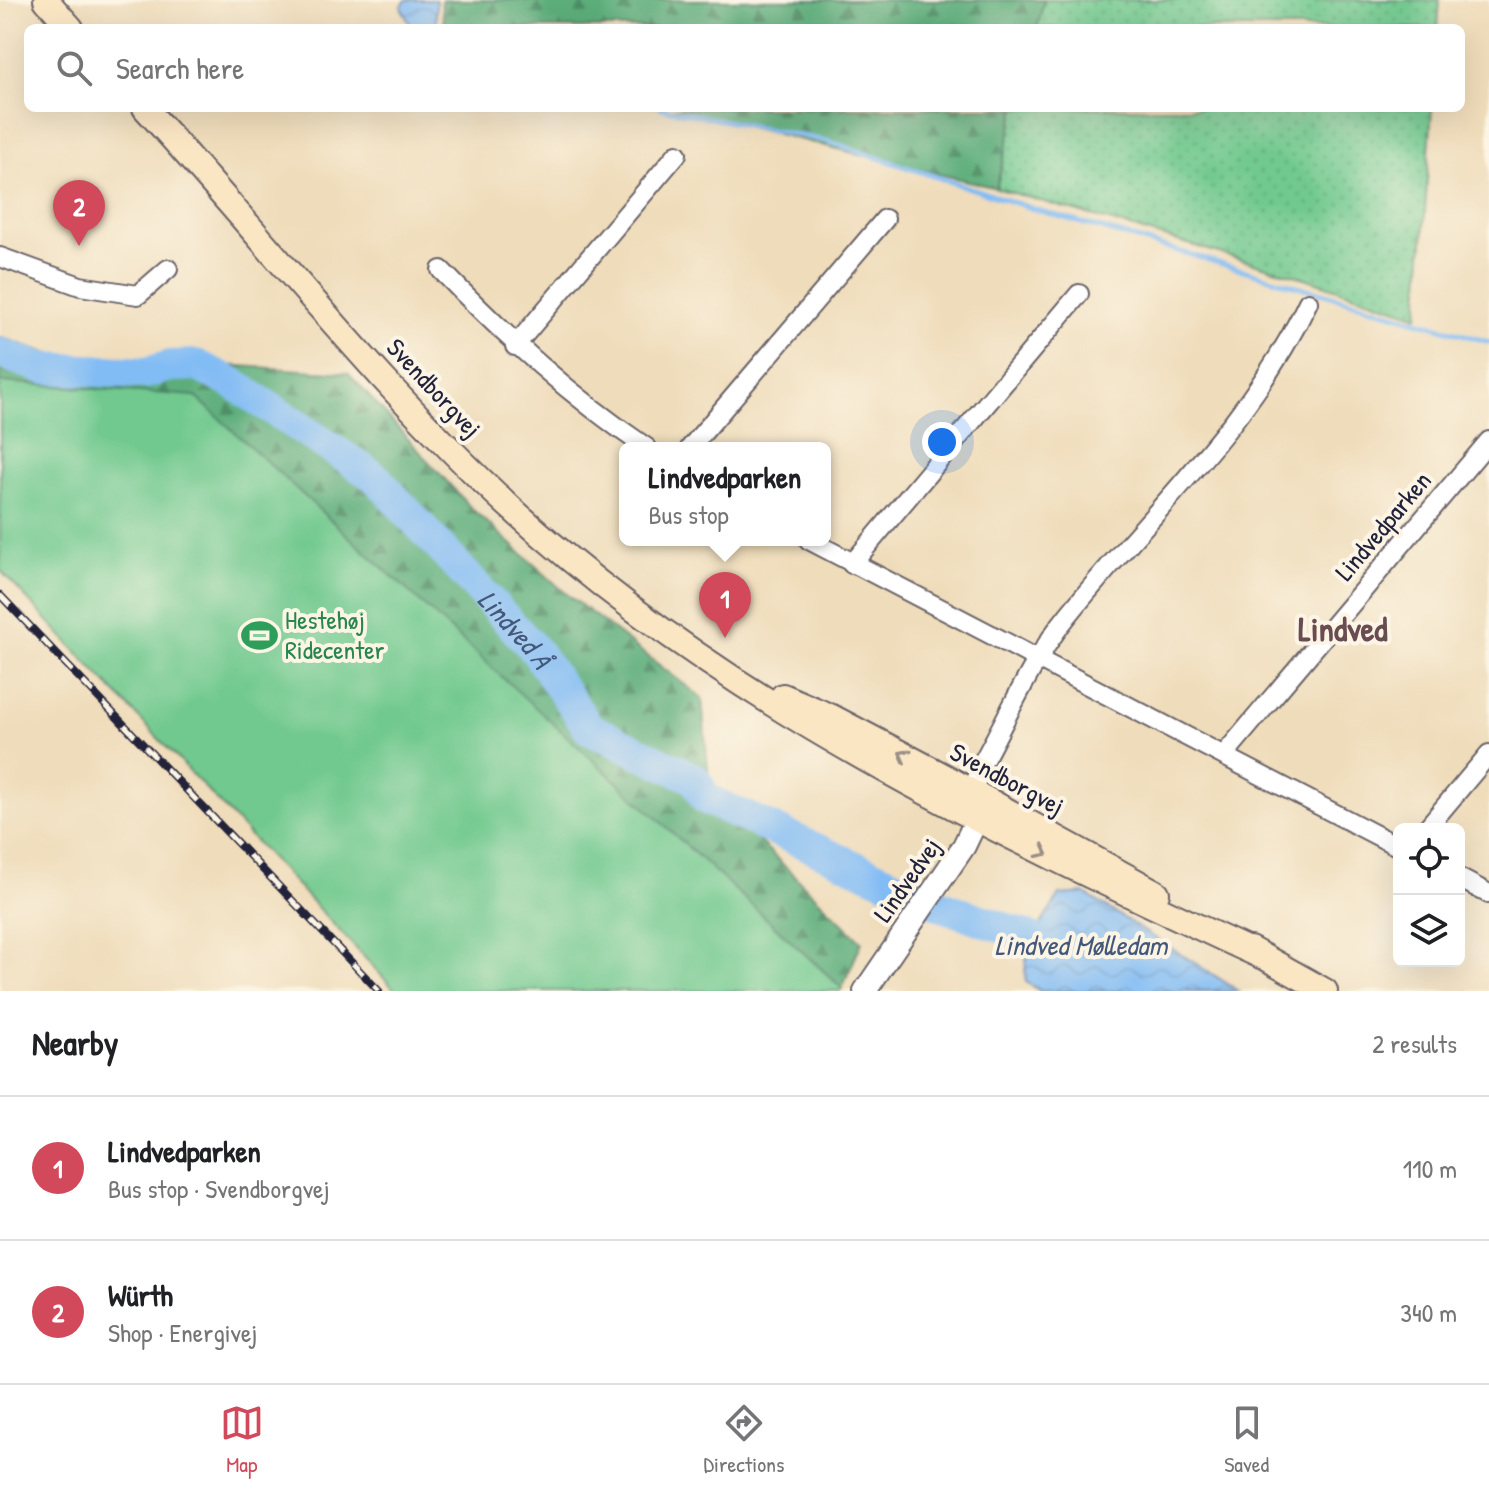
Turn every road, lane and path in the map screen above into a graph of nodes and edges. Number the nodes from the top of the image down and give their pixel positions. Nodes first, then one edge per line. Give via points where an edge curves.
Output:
1 (46, 0) edge
2 (67, 24) edge
3 (149, 112) edge
4 (677, 154) dead end
5 (885, 219) dead end
6 (0, 257) edge
7 (168, 269) dead end
8 (441, 270) dead end
9 (1079, 294) dead end
10 (1308, 302) dead end
11 (515, 346) junction
12 (1489, 441) edge
13 (638, 442) edge
14 (695, 442) edge
15 (820, 546) edge
16 (852, 564) junction
17 (1038, 662) junction
18 (1489, 754) edge
19 (1224, 755) junction
20 (973, 805) junction
21 (1431, 823) edge
22 (1393, 844) edge
23 (1465, 881) edge
24 (1489, 894) edge
25 (865, 991) edge
26 (1325, 991) edge

1 - 2 main road
3 - 20 main road, Svendborgvej via 382,374 510,507 643,617 717,670 832,717
4 - 11 street
5 - 14 street
6 - 7 street via 80,286 138,295
8 - 11 street
9 - 16 street
10 - 17 street via 1248,405 1066,617
11 - 13 street via 593,412
12 - 19 street, Lindvedparken
15 - 16 street
16 - 17 street
17 - 19 street
17 - 20 street via 980,767
18 - 21 street
19 - 22 street
20 - 25 street, Lindvedvej via 971,834
20 - 26 main road, Svendborgvej via 1107,863
23 - 24 street

